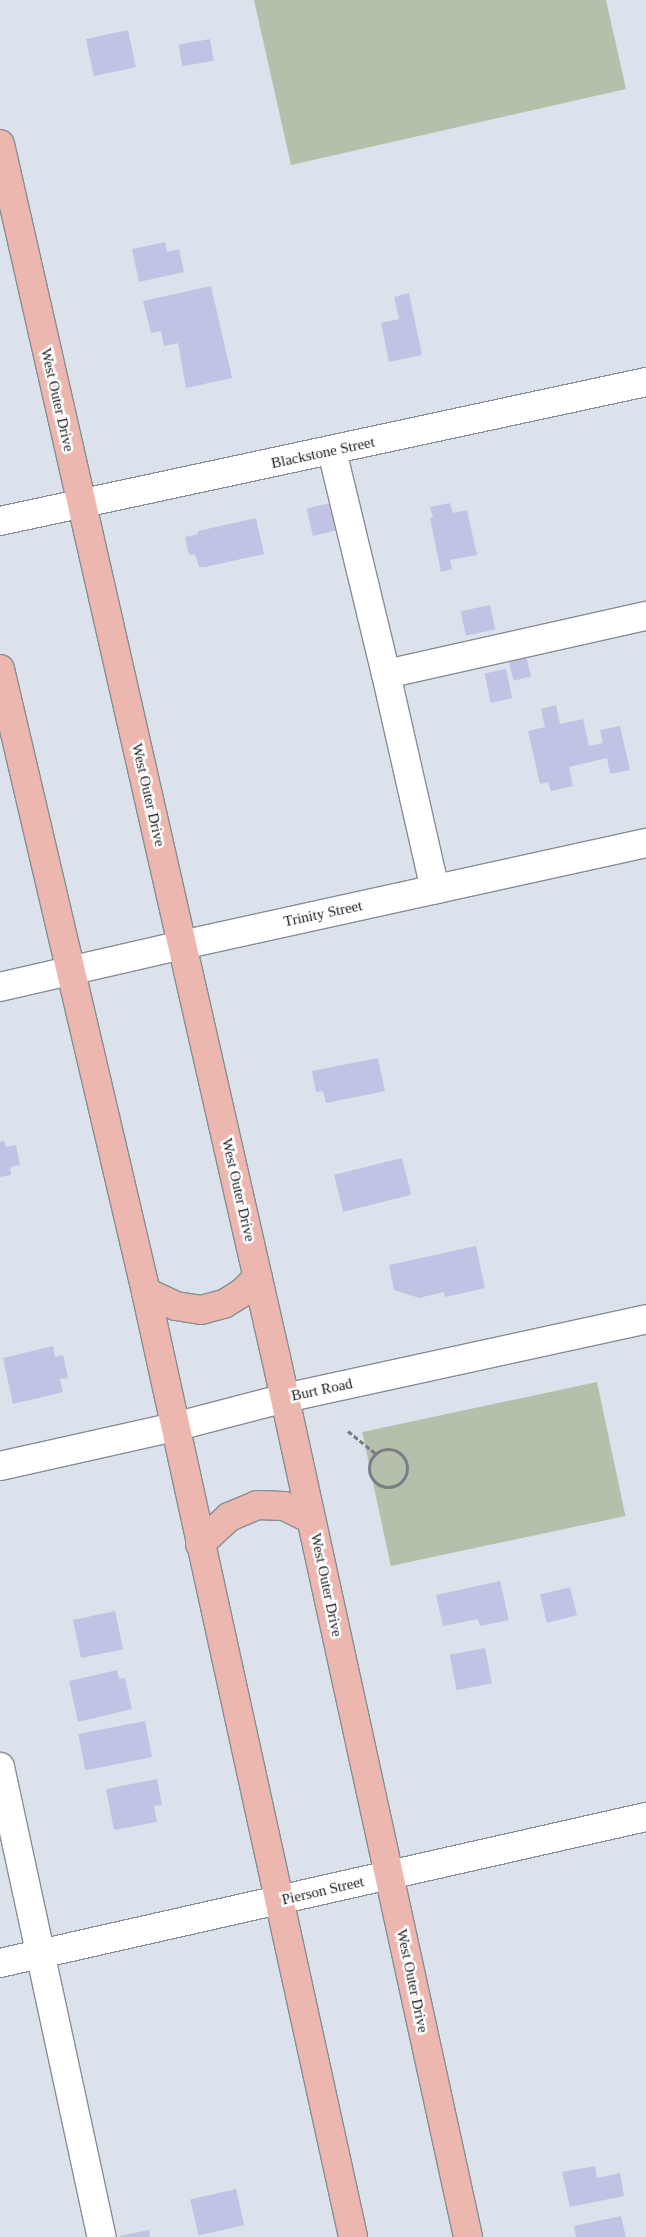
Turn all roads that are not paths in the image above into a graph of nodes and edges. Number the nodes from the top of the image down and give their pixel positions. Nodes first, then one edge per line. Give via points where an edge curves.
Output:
1 (0, 144) edge
2 (646, 382) edge
3 (332, 451) junction
4 (81, 505) junction
5 (0, 521) edge
6 (646, 616) edge
7 (0, 668) edge
8 (386, 674) junction
9 (646, 843) edge
10 (435, 890) junction
11 (182, 945) junction
12 (69, 971) junction
13 (0, 987) edge
14 (258, 1277) junction
15 (146, 1292) junction
16 (646, 1319) edge
17 (285, 1398) junction
18 (174, 1427) junction
19 (0, 1466) edge
20 (311, 1519) junction
21 (200, 1544) junction
22 (0, 1767) edge
23 (645, 1823) edge
24 (389, 1876) junction
25 (280, 1901) junction
26 (41, 1954) junction
27 (0, 1964) edge
28 (102, 2237) edge
29 (353, 2237) edge
30 (468, 2237) edge

1 - 4 main road, West Outer Drive
2 - 3 street, Blackstone Street
3 - 4 street, Blackstone Street
3 - 8 street
4 - 5 street, Blackstone Street
4 - 11 main road, West Outer Drive
6 - 8 street
7 - 12 main road
8 - 10 street
9 - 10 street, Trinity Street
10 - 11 street, Trinity Street
11 - 12 street, Trinity Street
11 - 14 main road, West Outer Drive
12 - 13 street, Trinity Street
12 - 15 main road
14 - 15 main road via 224,1304 201,1310 176,1306
14 - 17 main road, West Outer Drive
15 - 18 main road
16 - 17 street, Burt Road
17 - 18 street, Burt Road
17 - 20 main road, West Outer Drive
18 - 19 street, Burt Road
18 - 21 main road
20 - 21 main road via 284,1506 257,1505 230,1517
20 - 24 main road, West Outer Drive
21 - 25 main road
22 - 26 street
23 - 24 street, Pierson Street
24 - 25 street, Pierson Street
24 - 30 main road, West Outer Drive
25 - 26 street, Pierson Street
25 - 29 main road
26 - 27 street, Pierson Street
26 - 28 street

